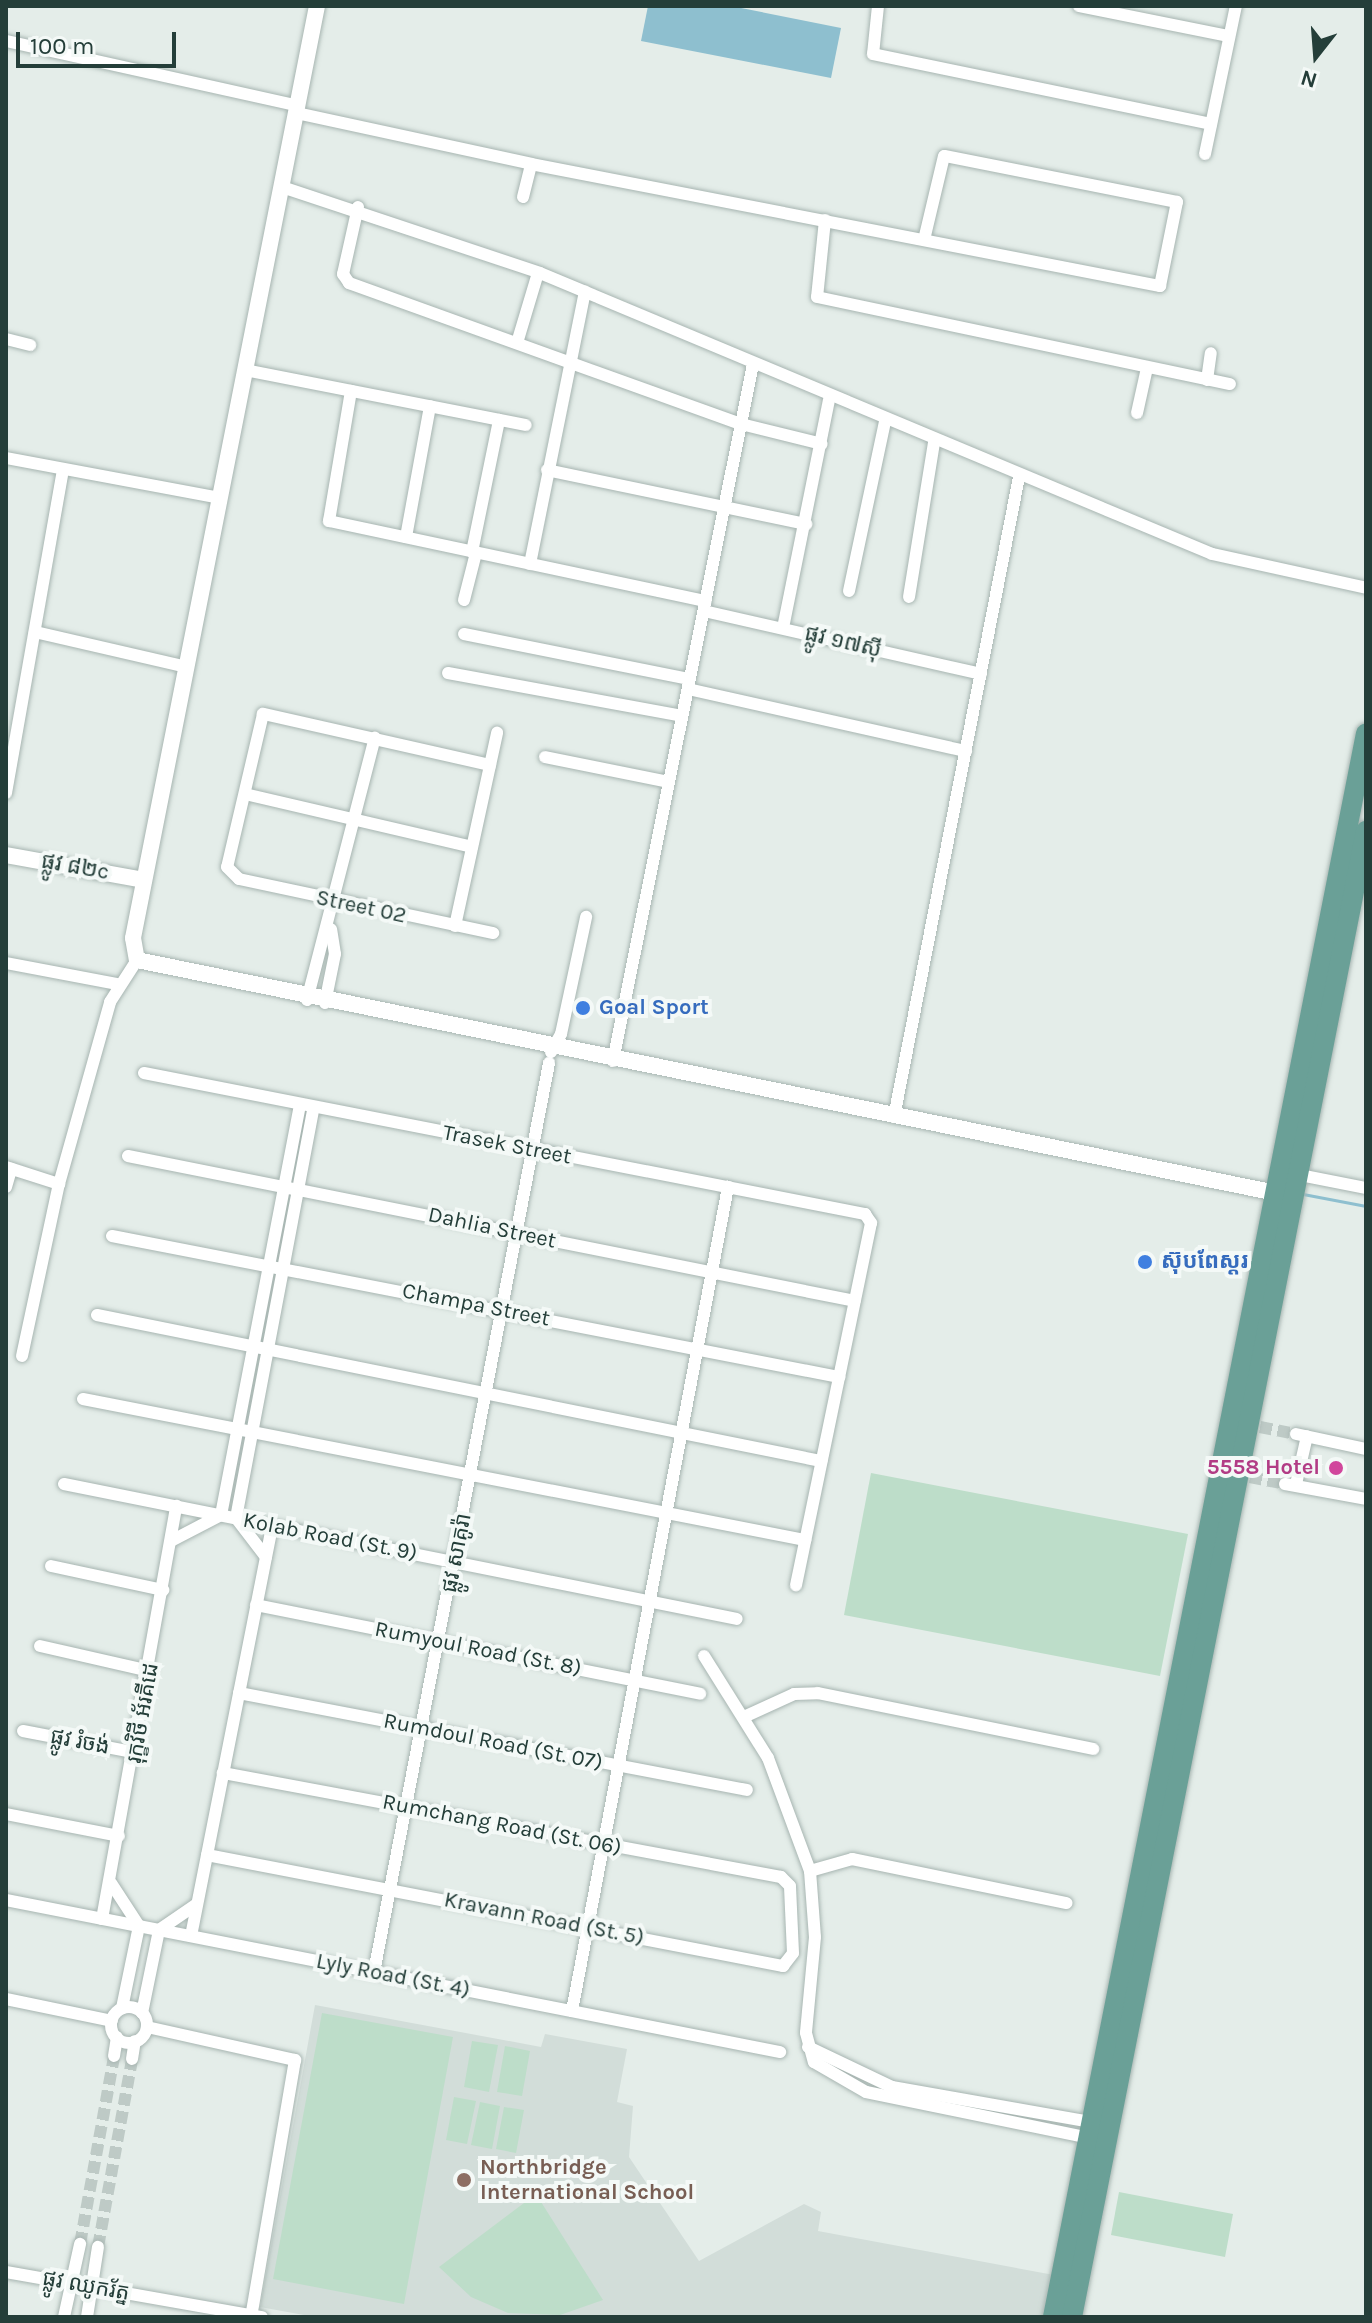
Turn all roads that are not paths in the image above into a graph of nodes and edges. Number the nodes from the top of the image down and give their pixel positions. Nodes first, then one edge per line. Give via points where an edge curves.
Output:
1 (317, 6) edge
2 (878, 6) edge
3 (1079, 6) edge
4 (1236, 6) edge
5 (1228, 36) junction
6 (6, 41) edge
7 (297, 110) junction
8 (1211, 124) junction
9 (1205, 154) dead end
10 (531, 164) junction
11 (282, 187) junction
12 (523, 197) dead end
13 (358, 207) junction
14 (825, 220) junction
15 (924, 240) junction
16 (538, 273) junction
17 (585, 292) junction
18 (6, 339) edge
19 (517, 343) junction
20 (30, 345) dead end
21 (1211, 353) dead end
22 (569, 362) junction
23 (753, 364) junction
24 (1147, 368) junction
25 (245, 370) junction
26 (1207, 380) junction
27 (1230, 384) dead end
28 (351, 391) junction
29 (829, 400) junction
30 (430, 406) junction
31 (1137, 413) dead end
32 (499, 420) junction
33 (885, 421) junction
34 (741, 424) junction
35 (526, 425) dead end
36 (934, 442) junction
37 (822, 444) junction
38 (6, 458) edge
39 (63, 470) junction
40 (547, 470) junction
41 (1019, 477) junction
42 (220, 498) junction
43 (725, 506) junction
44 (806, 524) junction
45 (406, 537) junction
46 (474, 552) junction
47 (530, 564) junction
48 (1366, 588) edge
49 (849, 591) dead end
50 (909, 597) dead end
51 (464, 600) dead end
52 (705, 606) junction
53 (783, 628) junction
54 (35, 632) junction
55 (464, 634) dead end
56 (187, 667) junction
57 (448, 673) dead end
58 (981, 674) junction
59 (689, 684) junction
60 (682, 716) junction
61 (497, 733) dead end
62 (1366, 734) edge
63 (375, 738) junction
64 (966, 751) junction
65 (545, 757) dead end
66 (490, 765) junction
67 (669, 782) junction
68 (6, 793) edge
69 (245, 794) junction
70 (357, 820) junction
71 (1366, 831) edge
72 (472, 847) junction
73 (6, 855) edge
74 (144, 880) junction
75 (1353, 901) edge
76 (337, 903) junction
77 (586, 917) dead end
78 (455, 926) junction
79 (331, 929) junction
80 (493, 933) dead end
81 (137, 960) junction
82 (6, 963) edge
83 (117, 984) junction
84 (307, 1000) junction
85 (325, 1003) junction
86 (550, 1056) junction
87 (613, 1061) junction
88 (144, 1073) dead end
89 (307, 1106) junction
90 (894, 1117) junction
91 (537, 1132) junction
92 (534, 1150) junction
93 (128, 1156) dead end
94 (8, 1168) edge
95 (1286, 1172) junction
96 (59, 1184) junction
97 (6, 1187) edge
98 (292, 1187) junction
99 (728, 1187) junction
100 (1366, 1188) edge
101 (1281, 1195) junction
102 (520, 1234) junction
103 (112, 1236) dead end
104 (270, 1264) junction
105 (283, 1267) junction
106 (712, 1272) junction
107 (855, 1301) junction
108 (505, 1311) junction
109 (97, 1315) dead end
110 (254, 1346) junction
111 (697, 1348) junction
112 (268, 1349) junction
113 (22, 1356) dead end
114 (839, 1377) junction
115 (489, 1394) junction
116 (83, 1399) dead end
117 (238, 1430) junction
118 (252, 1432) junction
119 (681, 1434) junction
120 (1366, 1449) edge
121 (821, 1461) junction
122 (1235, 1474) junction
123 (472, 1477) junction
124 (64, 1484) dead end
125 (1366, 1499) edge
126 (176, 1506) junction
127 (666, 1514) junction
128 (221, 1515) junction
129 (236, 1518) junction
130 (272, 1526) junction
131 (805, 1540) junction
132 (171, 1541) junction
133 (266, 1557) junction
134 (455, 1562) junction
135 (51, 1566) dead end
136 (796, 1585) dead end
137 (163, 1590) junction
138 (649, 1601) junction
139 (256, 1605) junction
140 (737, 1619) dead end
141 (440, 1641) junction
142 (40, 1646) dead end
143 (704, 1656) dead end
144 (150, 1671) junction
145 (634, 1680) junction
146 (239, 1693) junction
147 (700, 1694) dead end
148 (746, 1716) junction
149 (423, 1728) junction
150 (23, 1731) dead end
151 (1093, 1749) dead end
152 (137, 1753) junction
153 (618, 1766) junction
154 (223, 1773) junction
155 (747, 1790) dead end
156 (407, 1807) junction
157 (6, 1814) edge
158 (119, 1836) junction
159 (603, 1844) junction
160 (207, 1855) junction
161 (810, 1871) junction
162 (781, 1877) joint
163 (110, 1880) junction
164 (391, 1890) junction
165 (6, 1900) edge
166 (1067, 1903) dead end
167 (197, 1904) junction
168 (102, 1919) junction
169 (139, 1926) junction
170 (588, 1927) junction
171 (159, 1930) junction
172 (191, 1936) junction
173 (374, 1972) junction
174 (6, 1999) edge
175 (122, 2008) junction
176 (572, 2011) junction
177 (142, 2013) junction
178 (112, 2021) junction
179 (147, 2027) junction
180 (117, 2037) junction
181 (135, 2041) junction
182 (780, 2052) dead end
183 (114, 2056) tunnel mouth
184 (132, 2059) tunnel mouth
185 (1097, 2132) junction
186 (80, 2244) tunnel mouth
187 (98, 2247) tunnel mouth
188 (6, 2272) edge
189 (72, 2284) junction
190 (90, 2287) junction
191 (254, 2316) edge
192 (64, 2317) edge
193 (87, 2317) edge
194 (1053, 2317) edge
195 (1072, 2317) edge

1 - 7 street
2 - 8 street via 873,54
3 - 5 street
4 - 5 street
5 - 8 street
6 - 7 street
7 - 10 street
7 - 11 street
8 - 9 street
10 - 12 street
10 - 14 street
11 - 13 street
11 - 25 street
13 - 16 street
13 - 19 street via 344,279
14 - 15 street
14 - 24 street via 817,297
15 - 15 street via 944,156 1177,202 1160,286
16 - 17 street
16 - 19 street
17 - 22 street
17 - 23 street
18 - 20 street
19 - 22 street
21 - 26 street
22 - 34 street
22 - 40 street
23 - 29 street
23 - 34 street
24 - 26 street
24 - 31 street
25 - 28 street
25 - 42 street
26 - 27 street
28 - 30 street
28 - 45 street, ផ្លូវ ១៧ស៊ី via 325,516
29 - 33 street
29 - 37 street
30 - 32 street
30 - 45 street
32 - 35 street
32 - 46 street
33 - 36 street
33 - 49 street
34 - 37 street
34 - 43 street
36 - 41 street
36 - 50 street
37 - 44 street
38 - 39 street
39 - 42 street
39 - 54 street
40 - 43 street
40 - 47 street
41 - 48 street via 1212,554
41 - 58 street
42 - 56 street
43 - 44 street
43 - 52 street
44 - 53 street
45 - 46 street, ផ្លូវ ១៧ស៊ី
46 - 47 street, ផ្លូវ ១៧ស៊ី
46 - 51 street
47 - 52 street, ផ្លូវ ១៧ស៊ី
52 - 53 street, ផ្លូវ ១៧ស៊ី
52 - 59 street
53 - 58 street, ផ្លូវ ១៧ស៊ី
54 - 56 street
54 - 68 street
55 - 59 street
56 - 74 street
57 - 60 street
58 - 64 street
59 - 60 street
59 - 64 street
60 - 67 street
61 - 66 street
62 - 75 main road
63 - 66 street
63 - 69 street via 263,714
63 - 70 street
64 - 90 street
65 - 67 street
66 - 72 street
67 - 87 street
69 - 70 street
69 - 76 street, Street 02 via 227,867 231,875
70 - 72 street
70 - 76 street
71 - 75 main road
72 - 78 street
73 - 74 street, ផ្លូវ ៨២c
74 - 81 street via 133,938
75 - 95 main road
76 - 78 street, Street 02
76 - 79 street
77 - 86 street, ផ្លូវ សាគូរ៉ា via 561,1034
78 - 80 street, Street 02
79 - 84 street via 317,949
79 - 85 street via 335,954
81 - 83 street
81 - 84 street
82 - 83 street
83 - 96 street
84 - 85 street
85 - 86 street
86 - 87 street
86 - 91 street, ផ្លូវ សាគូរ៉ា
86 - 91 street, ផ្លូវ សាគូរ៉ា
87 - 90 street
88 - 89 street, Trasek Street
89 - 92 street, Trasek Street
89 - 98 street
90 - 101 street
91 - 92 street, ផ្លូវ សាគូរ៉ា
92 - 99 street, Trasek Street
92 - 102 street, ផ្លូវ សាគូរ៉ា
93 - 98 street, Dahlia Street
94 - 96 street
94 - 97 street
95 - 100 street
95 - 101 main road
96 - 113 street
98 - 102 street, Dahlia Street
98 - 104 street
98 - 105 street
99 - 106 street
99 - 107 street, Trasek Street via 869,1218
101 - 122 main road
101 - 122 main road via 1253,1426
102 - 106 street, Dahlia Street
102 - 108 street, ផ្លូវ សាគូរ៉ា
103 - 104 street, Champa Street
104 - 105 street, Champa Street
104 - 110 street
105 - 108 street, Champa Street
105 - 112 street
106 - 107 street, Dahlia Street
106 - 111 street
107 - 114 street
108 - 111 street, Champa Street
108 - 115 street, ផ្លូវ សាគូរ៉ា
109 - 110 street
110 - 112 street
110 - 117 street
111 - 114 street, Champa Street
111 - 119 street
112 - 115 street
112 - 118 street
114 - 121 street
115 - 119 street
115 - 123 street, ផ្លូវ សាគូរ៉ា
116 - 117 street
117 - 118 street
117 - 128 street
118 - 123 street
118 - 129 street
119 - 121 street
119 - 127 street
120 - 125 street via 1302,1435 1291,1484
121 - 131 street
122 - 185 main road
123 - 127 street
123 - 134 street, ផ្លូវ សាគូរ៉ា
124 - 126 street, Kolab Road (St. 9)
126 - 128 street, Kolab Road (St. 9)
126 - 132 street, រុក្ខវិថី អ័រគីដេ
127 - 131 street
127 - 138 street
128 - 129 street, Kolab Road (St. 9)
128 - 132 street
129 - 130 street, Kolab Road (St. 9)
129 - 133 street
130 - 133 street
130 - 134 street, Kolab Road (St. 9)
131 - 136 street
132 - 137 street, រុក្ខវិថី អ័រគីដេ
133 - 139 street
134 - 138 street, Kolab Road (St. 9)
134 - 141 street, ផ្លូវ សាគូរ៉ា
135 - 137 street
137 - 144 street, រុក្ខវិថី អ័រគីដេ
138 - 140 street, Kolab Road (St. 9)
138 - 145 street
139 - 141 street, Rumyoul Road (St. 8)
139 - 146 street
141 - 145 street, Rumyoul Road (St. 8)
141 - 149 street, ផ្លូវ សាគូរ៉ា
142 - 144 street
143 - 148 street
144 - 152 street, រុក្ខវិថី អ័រគីដេ
145 - 147 street, Rumyoul Road (St. 8)
145 - 153 street
146 - 149 street, Rumdoul Road (St. 07)
146 - 154 street
148 - 151 street via 794,1694 818,1693
148 - 161 street
149 - 153 street, Rumdoul Road (St. 07)
149 - 156 street, ផ្លូវ សាគូរ៉ា
150 - 152 street, ផ្លូវ រំចង់
152 - 158 street, រុក្ខវិថី អ័រគីដេ
153 - 155 street, Rumdoul Road (St. 07)
153 - 159 street
154 - 156 street, Rumchang Road (St. 06)
154 - 160 street
156 - 159 street, Rumchang Road (St. 06)
156 - 164 street, ផ្លូវ សាគូរ៉ា
157 - 158 street
158 - 163 street, រុក្ខវិថី អ័រគីដេ
159 - 162 street, Rumchang Road (St. 06)
159 - 170 street
160 - 164 street, Kravann Road (St. 5)
160 - 167 street
161 - 166 street via 852,1859
161 - 185 street via 808,2047 892,2087
162 - 170 street, Kravann Road (St. 5) via 790,1886 793,1953 783,1966
163 - 168 street, រុក្ខវិថី អ័រគីដេ
163 - 169 street
164 - 170 street, Kravann Road (St. 5)
164 - 173 street, ផ្លូវ សាគូរ៉ា
165 - 168 street, Lyly Road (St. 4)
167 - 171 street
167 - 172 street
168 - 169 street, Lyly Road (St. 4)
169 - 171 street, Lyly Road (St. 4)
169 - 175 street
170 - 176 street
171 - 172 street, Lyly Road (St. 4)
171 - 177 street
172 - 173 street, Lyly Road (St. 4)
173 - 176 street, Lyly Road (St. 4)
174 - 178 street
175 - 177 street
175 - 178 street
176 - 182 street, Lyly Road (St. 4)
177 - 179 street
178 - 180 street
179 - 181 street
179 - 191 street via 295,2060
180 - 181 street
180 - 183 street
181 - 184 street
185 - 194 main road
185 - 195 main road
186 - 189 street
187 - 190 street
188 - 189 street, ផ្លូវ ឈូករ័ត្ន
189 - 190 street, ផ្លូវ ឈូករ័ត្ន
189 - 192 street
190 - 191 street, ផ្លូវ ឈូករ័ត្ន
190 - 193 street

